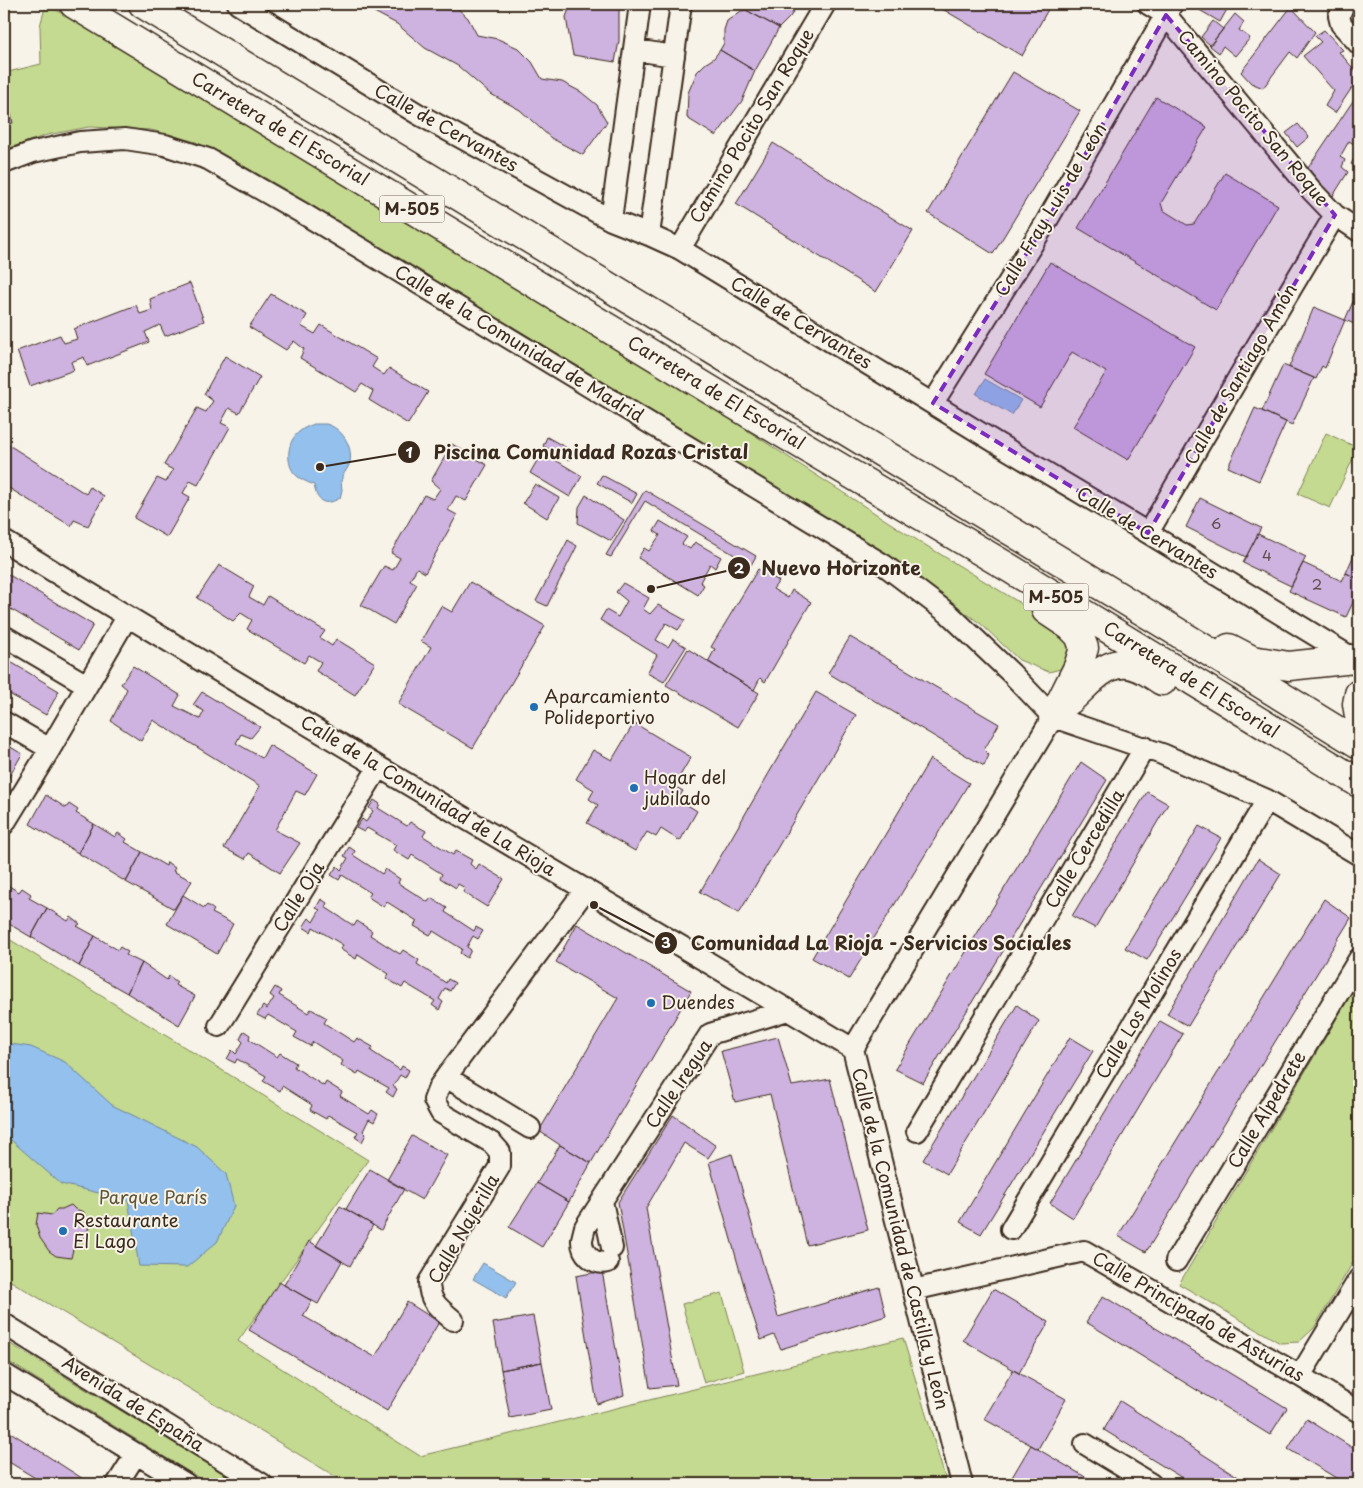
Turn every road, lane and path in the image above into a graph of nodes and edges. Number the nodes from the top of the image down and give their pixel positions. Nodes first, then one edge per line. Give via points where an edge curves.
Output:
1 (74, 4) edge
2 (143, 4) edge
3 (238, 4) edge
4 (640, 4) edge
5 (681, 4) edge
6 (825, 4) edge
7 (1148, 4) edge
8 (1344, 4) edge
9 (1169, 9) edge
10 (1359, 44) edge
11 (635, 50) junction
12 (674, 56) junction
13 (4, 163) edge
14 (1335, 215) junction
15 (611, 220) junction
16 (1359, 230) edge
17 (650, 235) junction
18 (680, 249) junction
19 (932, 403) junction
20 (750, 414) junction
21 (1148, 533) junction
22 (4, 541) edge
23 (127, 617) junction
24 (1164, 624) junction
25 (4, 636) edge
26 (1358, 657) edge
27 (87, 685) junction
28 (1359, 694) edge
29 (1359, 716) edge
30 (1053, 717) junction
31 (4, 722) edge
32 (1359, 744) edge
33 (1145, 748) junction
34 (50, 749) junction
35 (378, 768) junction
36 (1359, 783) edge
37 (1359, 799) edge
38 (1267, 800) junction
39 (4, 824) edge
40 (1359, 855) edge
41 (586, 889) junction
42 (1359, 959) edge
43 (788, 1010) junction
44 (219, 1026) dead end
45 (853, 1049) junction
46 (446, 1077) junction
47 (530, 1128) dead end
48 (917, 1131) dead end
49 (602, 1201) junction
50 (1011, 1229) dead end
51 (1176, 1261) dead end
52 (1359, 1278) edge
53 (913, 1290) junction
54 (453, 1320) dead end
55 (4, 1324) edge
56 (4, 1374) edge
57 (1300, 1376) junction
58 (1359, 1412) edge
59 (1085, 1444) dead end
60 (136, 1454) junction
61 (117, 1484) edge
62 (186, 1484) edge
63 (262, 1484) edge
64 (962, 1484) edge
65 (1151, 1484) edge

1 - 20 highway, Carretera de El Escorial / M-505
2 - 24 highway, Carretera de El Escorial / M-505
3 - 15 street, Calle de Cervantes via 418,114
4 - 11 street
5 - 12 street
6 - 18 street, Camino Pocito San Roque
7 - 9 street, Camino Pocito San Roque
8 - 10 street via 1338,16
9 - 14 street, Camino Pocito San Roque via 1312,191
9 - 19 street, Calle Fray Luis de León via 1045,224
11 - 12 street
11 - 15 street
12 - 17 street
13 - 30 street, Calle de la Comunidad de Madrid via 33,152 80,142 125,139 165,145 208,159 884,565 949,614
14 - 16 street, Camino Pocito San Roque
14 - 21 street, Calle de Santiago Amón
15 - 17 street, Calle de Cervantes
17 - 18 street, Calle de Cervantes
18 - 19 street, Calle de Cervantes
19 - 21 street, Calle de Cervantes
20 - 30 highway, M-505 via 1070,626 1079,635 1084,648
20 - 36 highway, Carretera de El Escorial / M-505 via 1011,569
21 - 26 street, Calle de Cervantes
22 - 23 street, Calle de la Comunidad de La Rioja
23 - 27 street
23 - 35 street, Calle de la Comunidad de La Rioja
24 - 26 highway, M-505 via 1252,660 1289,666
24 - 32 highway, Carretera de El Escorial / M-505
25 - 27 street
27 - 34 street
28 - 29 highway
30 - 33 street, Calle de la Comunidad de Madrid
30 - 37 highway via 1098,672 1112,665 1138,666
30 - 45 street, Calle de la Comunidad de Castilla y León
31 - 34 street
33 - 38 street, Calle de la Comunidad de Madrid
33 - 48 street, Calle Cercedilla
34 - 39 street
35 - 41 street, Calle de la Comunidad de La Rioja
35 - 44 street, Calle Oja
38 - 40 street, Calle de la Comunidad de Madrid
38 - 50 street, Calle Los Molinos
41 - 43 street, Calle de la Comunidad de La Rioja
41 - 46 street, Calle Najerilla
42 - 51 street, Calle Alpedrete
43 - 45 street, Calle de la Comunidad de La Rioja
43 - 49 street, Calle Iregua via 710,1034
45 - 53 street, Calle de la Comunidad de Castilla y León
46 - 47 street
46 - 54 street, Calle Najerilla via 434,1100 441,1113 492,1143 500,1152 500,1166 429,1282 429,1293 436,1306
49 - 49 street, Calle Iregua via 585,1227 582,1240 585,1252 603,1264 610,1255
52 - 57 street
53 - 57 street, Calle Principado de Asturias via 1084,1251
53 - 64 street, Calle de la Comunidad de Castilla y León
55 - 63 street, Avenida de España
56 - 60 street
57 - 58 street, Calle Principado de Asturias
59 - 65 street
60 - 61 street
60 - 62 street

